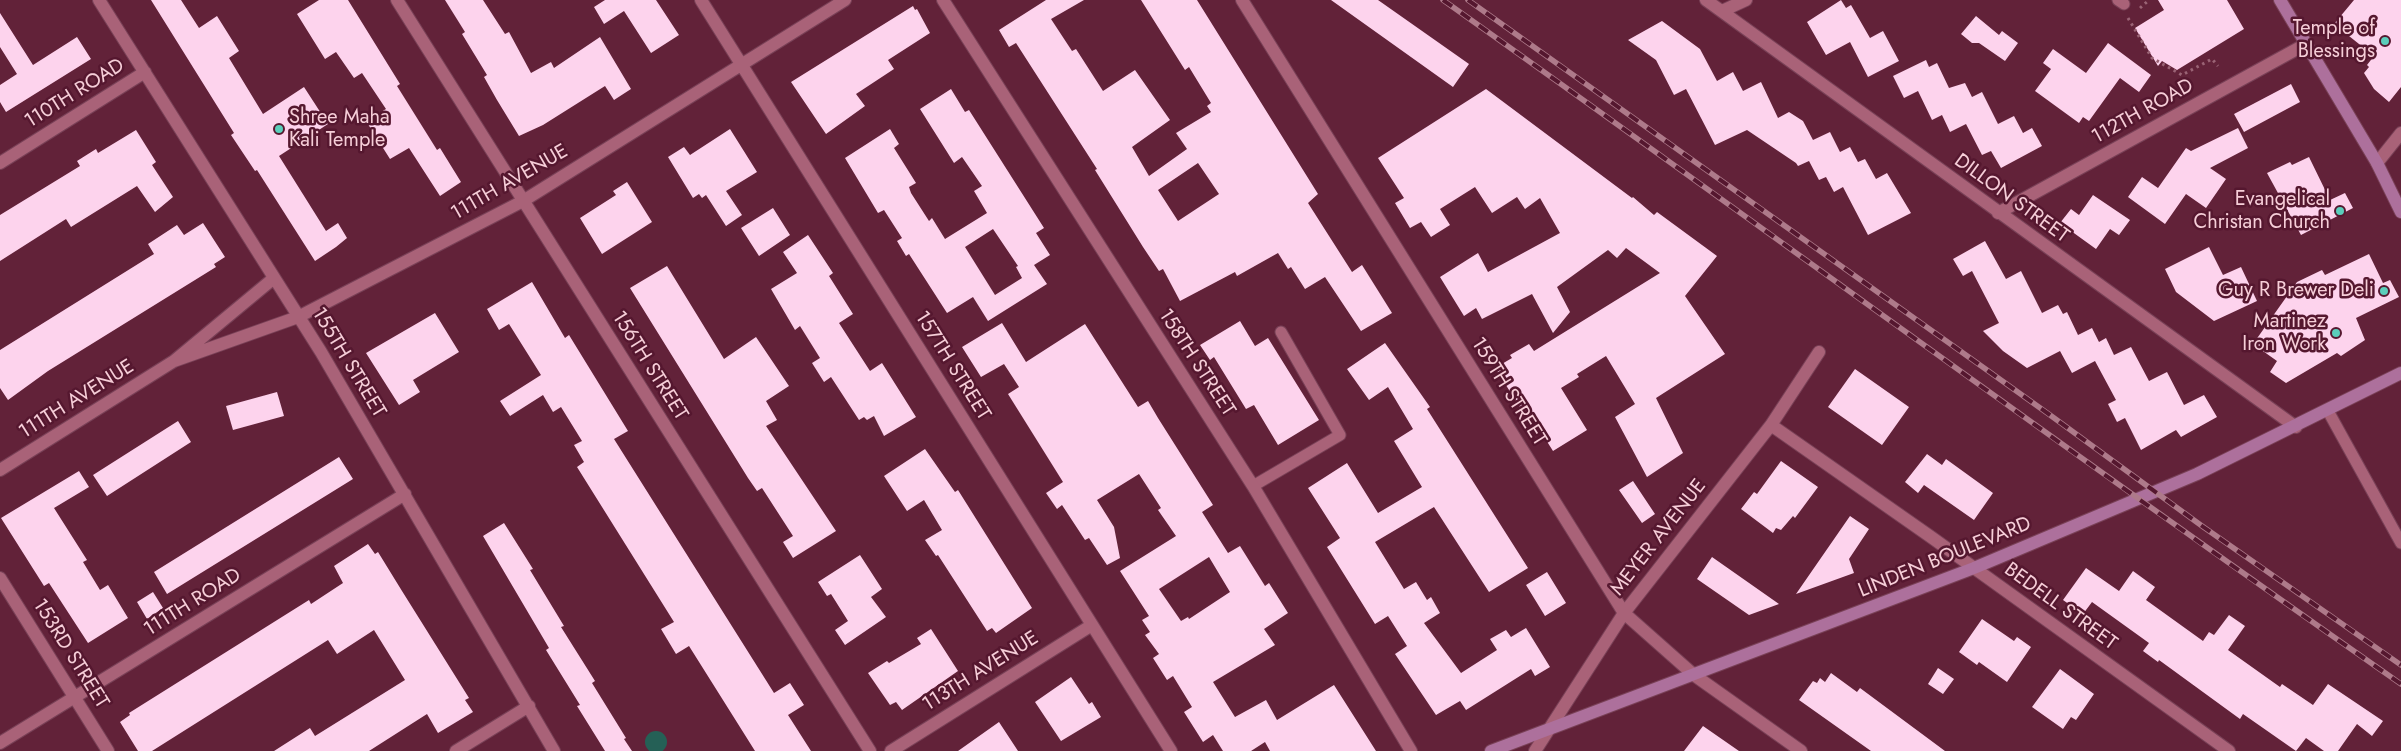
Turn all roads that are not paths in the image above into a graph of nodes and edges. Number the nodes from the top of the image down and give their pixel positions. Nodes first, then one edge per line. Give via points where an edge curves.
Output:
1 (100, 0) edge
2 (397, 0) edge
3 (701, 0) edge
4 (845, 0) edge
5 (943, 0) edge
6 (1242, 0) edge
7 (1706, 0) edge
8 (1746, 0) edge
9 (2280, 0) edge
10 (1722, 11) junction
11 (2306, 44) junction
12 (741, 65) junction
13 (145, 72) junction
14 (2401, 133) edge
15 (0, 163) edge
16 (2377, 163) junction
17 (523, 201) junction
18 (2401, 212) edge
19 (1998, 213) junction
20 (274, 278) junction
21 (298, 317) junction
22 (1281, 332) dead end
23 (1819, 352) dead end
24 (174, 361) junction
25 (2401, 373) edge
26 (2328, 410) junction
27 (1771, 425) junction
28 (2296, 427) junction
29 (0, 470) edge
30 (1253, 486) junction
31 (405, 494) junction
32 (2401, 542) edge
33 (1974, 568) junction
34 (0, 578) edge
35 (1624, 613) junction
36 (1092, 625) junction
37 (1694, 675) junction
38 (75, 697) junction
39 (529, 706) junction
40 (1549, 729) junction
41 (0, 743) edge
42 (108, 751) edge
43 (456, 751) edge
44 (554, 751) edge
45 (870, 751) edge
46 (891, 751) edge
47 (1171, 751) edge
48 (1411, 751) edge
49 (1491, 751) edge
50 (1535, 751) edge
51 (1802, 751) edge
52 (2229, 751) edge

1 - 13 street, 155TH STREET
2 - 17 street, 156TH STREET
3 - 12 street, 157TH STREET
4 - 12 street, 111TH AVENUE
5 - 30 street, 158TH STREET
6 - 35 street, 159TH STREET
7 - 10 street, DILLON STREET
8 - 10 street
9 - 11 main road
10 - 19 street, DILLON STREET
11 - 16 main road
11 - 19 street, 112TH ROAD
12 - 17 street, 111TH AVENUE
12 - 36 street, 157TH STREET
13 - 15 street, 110TH ROAD
13 - 20 street, 155TH STREET
14 - 16 street
16 - 18 main road
17 - 21 street, 111TH AVENUE
17 - 45 street, 156TH STREET
19 - 28 street, DILLON STREET
20 - 21 street, 155TH STREET
20 - 24 street, 111TH AVENUE
21 - 24 street, 111TH AVENUE
21 - 31 street, 155TH STREET
22 - 30 lane via 1340,434
23 - 27 street, MEYER AVENUE
24 - 29 street, 111TH AVENUE
25 - 26 main road, LINDEN BOULEVARD
26 - 28 main road, LINDEN BOULEVARD
26 - 32 lane
27 - 33 street, BEDELL STREET
27 - 35 street, MEYER AVENUE
28 - 33 main road, LINDEN BOULEVARD via 2197,474
30 - 48 street, 158TH STREET
31 - 38 street, 111TH ROAD
31 - 39 street, 155TH STREET
33 - 37 main road, LINDEN BOULEVARD
33 - 52 street, BEDELL STREET
34 - 38 street, 153RD STREET
35 - 37 street, 159TH STREET
35 - 40 street, MEYER AVENUE
36 - 46 street, 113TH AVENUE
36 - 47 street, 157TH STREET
37 - 40 main road, LINDEN BOULEVARD
37 - 51 street, 159TH STREET
38 - 41 street, 111TH ROAD
38 - 42 street, 153RD STREET
39 - 43 street
39 - 44 street, 155TH STREET
40 - 49 main road, LINDEN BOULEVARD
40 - 50 street, MEYER AVENUE

